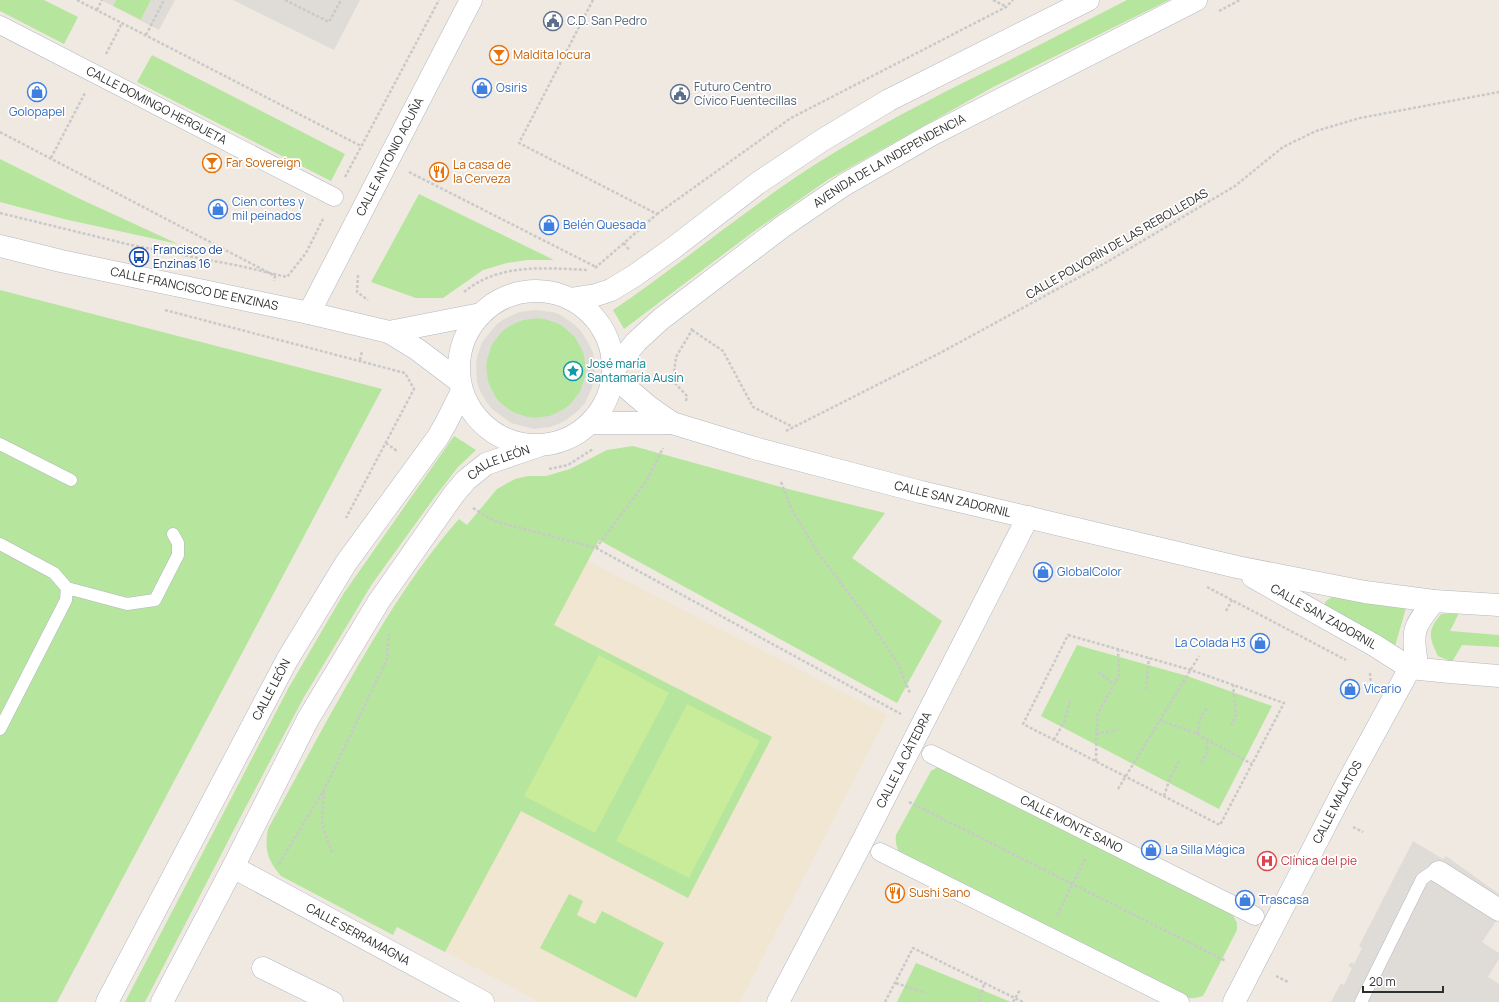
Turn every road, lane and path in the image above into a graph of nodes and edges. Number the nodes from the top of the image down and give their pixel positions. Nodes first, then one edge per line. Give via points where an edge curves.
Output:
1 (77, 0) edge
2 (102, 0) edge
3 (164, 0) edge
4 (285, 0) edge
5 (341, 0) edge
6 (439, 0) edge
7 (471, 0) edge
8 (593, 0) edge
9 (993, 0) edge
10 (1013, 0) edge
11 (1088, 0) edge
12 (1196, 0) edge
13 (1006, 7) junction
14 (97, 10) junction
15 (122, 23) junction
16 (0, 25) edge
17 (146, 35) junction
18 (95, 74) junction
19 (1499, 92) edge
20 (0, 132) edge
21 (361, 146) junction
22 (51, 158) junction
23 (412, 165) dead end
24 (334, 197) junction
25 (0, 213) edge
26 (657, 214) junction
27 (624, 243) junction
28 (0, 246) edge
29 (596, 267) junction
30 (644, 269) junction
31 (358, 273) dead end
32 (275, 276) junction
33 (462, 293) dead end
34 (570, 299) junction
35 (373, 302) dead end
36 (159, 308) dead end
37 (674, 308) junction
38 (309, 313) junction
39 (481, 314) junction
40 (692, 330) junction
41 (389, 332) junction
42 (614, 373) junction
43 (460, 387) junction
44 (687, 396) dead end
45 (672, 422) junction
46 (591, 423) junction
47 (794, 427) junction
48 (0, 444) edge
49 (666, 444) dead end
50 (538, 446) junction
51 (600, 446) dead end
52 (754, 448) junction
53 (548, 470) dead end
54 (779, 477) dead end
55 (71, 480) dead end
56 (478, 503) dead end
57 (1028, 517) junction
58 (345, 520) dead end
59 (173, 534) dead end
60 (0, 544) edge
61 (596, 548) junction
62 (1236, 567) junction
63 (1203, 585) dead end
64 (66, 588) junction
65 (1232, 600) junction
66 (1434, 601) junction
67 (1499, 605) edge
68 (1226, 611) dead end
69 (390, 627) dead end
70 (1118, 649) junction
71 (1199, 656) dead end
72 (1149, 658) junction
73 (1350, 662) dead end
74 (1410, 668) junction
75 (1191, 670) junction
76 (1364, 670) dead end
77 (1098, 672) dead end
78 (1499, 676) edge
79 (1114, 684) junction
80 (1233, 685) junction
81 (1146, 689) dead end
82 (1371, 692) dead end
83 (911, 695) dead end
84 (1070, 701) dead end
85 (1208, 707) dead end
86 (901, 714) dead end
87 (1160, 720) junction
88 (1231, 726) dead end
89 (0, 729) edge
90 (1117, 730) dead end
91 (1096, 734) junction
92 (1197, 734) junction
93 (1054, 740) junction
94 (1207, 740) junction
95 (931, 754) dead end
96 (1180, 760) dead end
97 (1096, 761) junction
98 (1201, 763) dead end
99 (1252, 764) junction
100 (1125, 776) junction
101 (1118, 789) dead end
102 (324, 790) junction
103 (1164, 796) junction
104 (910, 802) dead end
105 (1347, 824) dead end
106 (1363, 832) dead end
107 (1096, 837) junction
108 (332, 852) dead end
109 (880, 852) dead end
110 (233, 867) junction
111 (276, 870) dead end
112 (1439, 872) joint
113 (1072, 884) junction
114 (1499, 910) edge
115 (1255, 916) dead end
116 (1047, 936) junction
117 (1230, 963) dead end
118 (263, 968) dead end
119 (1270, 973) dead end
120 (1288, 982) dead end
121 (896, 983) dead end
122 (984, 984) junction
123 (1020, 990) dead end
124 (925, 993) dead end
125 (1015, 998) junction
126 (106, 1002) edge
127 (162, 1002) edge
128 (332, 1002) edge
129 (483, 1002) edge
130 (778, 1002) edge
131 (885, 1002) edge
132 (979, 1002) edge
133 (1013, 1002) edge
134 (1023, 1002) edge
135 (1180, 1002) edge
136 (1234, 1002) edge
137 (1361, 1002) edge

1 - 14 path
2 - 14 path
3 - 17 path
4 - 5 path via 329,22
6 - 21 path
7 - 38 street, CALLE ANTONIO ACUÑA
8 - 26 path via 519,143
9 - 13 path
10 - 13 path
11 - 30 street via 889,100 821,141 758,183
12 - 37 street, AVENIDA DE LA INDEPENDENCIA via 931,135 844,185 782,227
13 - 26 path via 791,118
14 - 15 path
15 - 17 path
15 - 18 path
16 - 18 street, CALLE DOMINGO HERGUETA
17 - 21 path
18 - 22 path
18 - 24 street, CALLE DOMINGO HERGUETA
19 - 47 path, CALLE POLVORÍN DE LAS REBOLLEDAS via 1360,118 1316,131 1283,147 1234,186 1107,262 940,354
20 - 22 path
21 - 24 path
22 - 32 path
23 - 29 path via 408,172
24 - 32 path via 306,253 293,271 287,277
25 - 32 path
26 - 27 path
27 - 29 path
27 - 30 path
28 - 38 street, CALLE FRANCISCO DE ENZINAS
29 - 33 path via 593,270 512,270 493,274
30 - 34 street via 611,290
31 - 35 path via 357,292
34 - 39 street via 554,293 521,292 493,304
34 - 42 street via 593,316 608,340
36 - 58 path via 405,372 414,389
37 - 40 path
37 - 42 street, AVENIDA DE LA INDEPENDENCIA via 636,342
38 - 41 street, CALLE FRANCISCO DE ENZINAS
39 - 41 street, CALLE FRANCISCO DE ENZINAS
39 - 43 street via 467,333 459,357
40 - 44 path via 676,357 673,381
40 - 47 path via 723,351 753,407
41 - 43 street, CALLE FRANCISCO DE ENZINAS via 418,350
42 - 45 street, CALLE SAN ZADORNIL via 649,407
42 - 46 street via 610,394 602,410
43 - 50 street via 483,426 509,442
43 - 126 street, CALLE LEÓN via 438,437 346,563 287,660
45 - 46 street, CALLE SAN ZADORNIL
45 - 52 street, CALLE SAN ZADORNIL
46 - 50 street via 567,440
47 - 52 path, CALLE POLVORÍN DE LAS REBOLLEDAS
48 - 55 lane
49 - 61 path via 647,480
50 - 110 street, CALLE LEÓN via 486,464 466,480 454,494 379,601 308,719
51 - 53 path via 568,465
52 - 57 street, CALLE SAN ZADORNIL
54 - 83 path via 792,510 818,553 866,616 896,662
56 - 61 path via 474,509 494,521
57 - 62 street, CALLE SAN ZADORNIL
57 - 130 street, CALLE LA CÁTEDRA
59 - 64 lane via 178,543 178,555 155,600 127,604
60 - 64 lane via 54,573
61 - 86 path
62 - 66 street, CALLE SAN ZADORNIL via 1366,592
62 - 74 street, CALLE SAN ZADORNIL
63 - 65 path
64 - 89 lane via 66,600
65 - 68 path
65 - 73 path
66 - 67 street, CALLE SAN ZADORNIL
66 - 74 street via 1414,632 1416,656
69 - 102 path via 387,659
70 - 72 path
70 - 79 path via 1119,676
70 - 93 path via 1068,635 1023,724
71 - 75 path
72 - 75 path
72 - 81 path
74 - 78 street, CALLE SAN ZADORNIL
74 - 136 street, CALLE MALATOS via 1345,787
75 - 80 path
75 - 87 path
76 - 82 path via 1371,673
77 - 79 path
79 - 91 path via 1097,715
80 - 88 path via 1236,715
80 - 99 path via 1284,702
84 - 93 path via 1064,722
85 - 92 path via 1201,716
87 - 92 path
87 - 100 path
90 - 91 path
91 - 97 path
92 - 94 path
93 - 97 path
94 - 98 path via 1207,753
94 - 99 path
95 - 107 street, CALLE MONTE SANO
96 - 103 path
97 - 100 path
99 - 103 path via 1220,825
100 - 101 path
100 - 103 path
102 - 108 path via 322,824
102 - 111 path
104 - 113 path
105 - 106 path
107 - 113 path
107 - 115 street, CALLE MONTE SANO
109 - 116 street
110 - 127 street, CALLE LEÓN
110 - 129 street, CALLE SERRAMAGNA
112 - 114 street
112 - 137 lane via 1432,872 1422,879
113 - 116 path
113 - 117 path
116 - 135 street
118 - 128 street
119 - 120 path
121 - 124 path
122 - 125 path
122 - 131 path via 913,948
122 - 132 path
123 - 125 path
125 - 133 path
125 - 134 path

